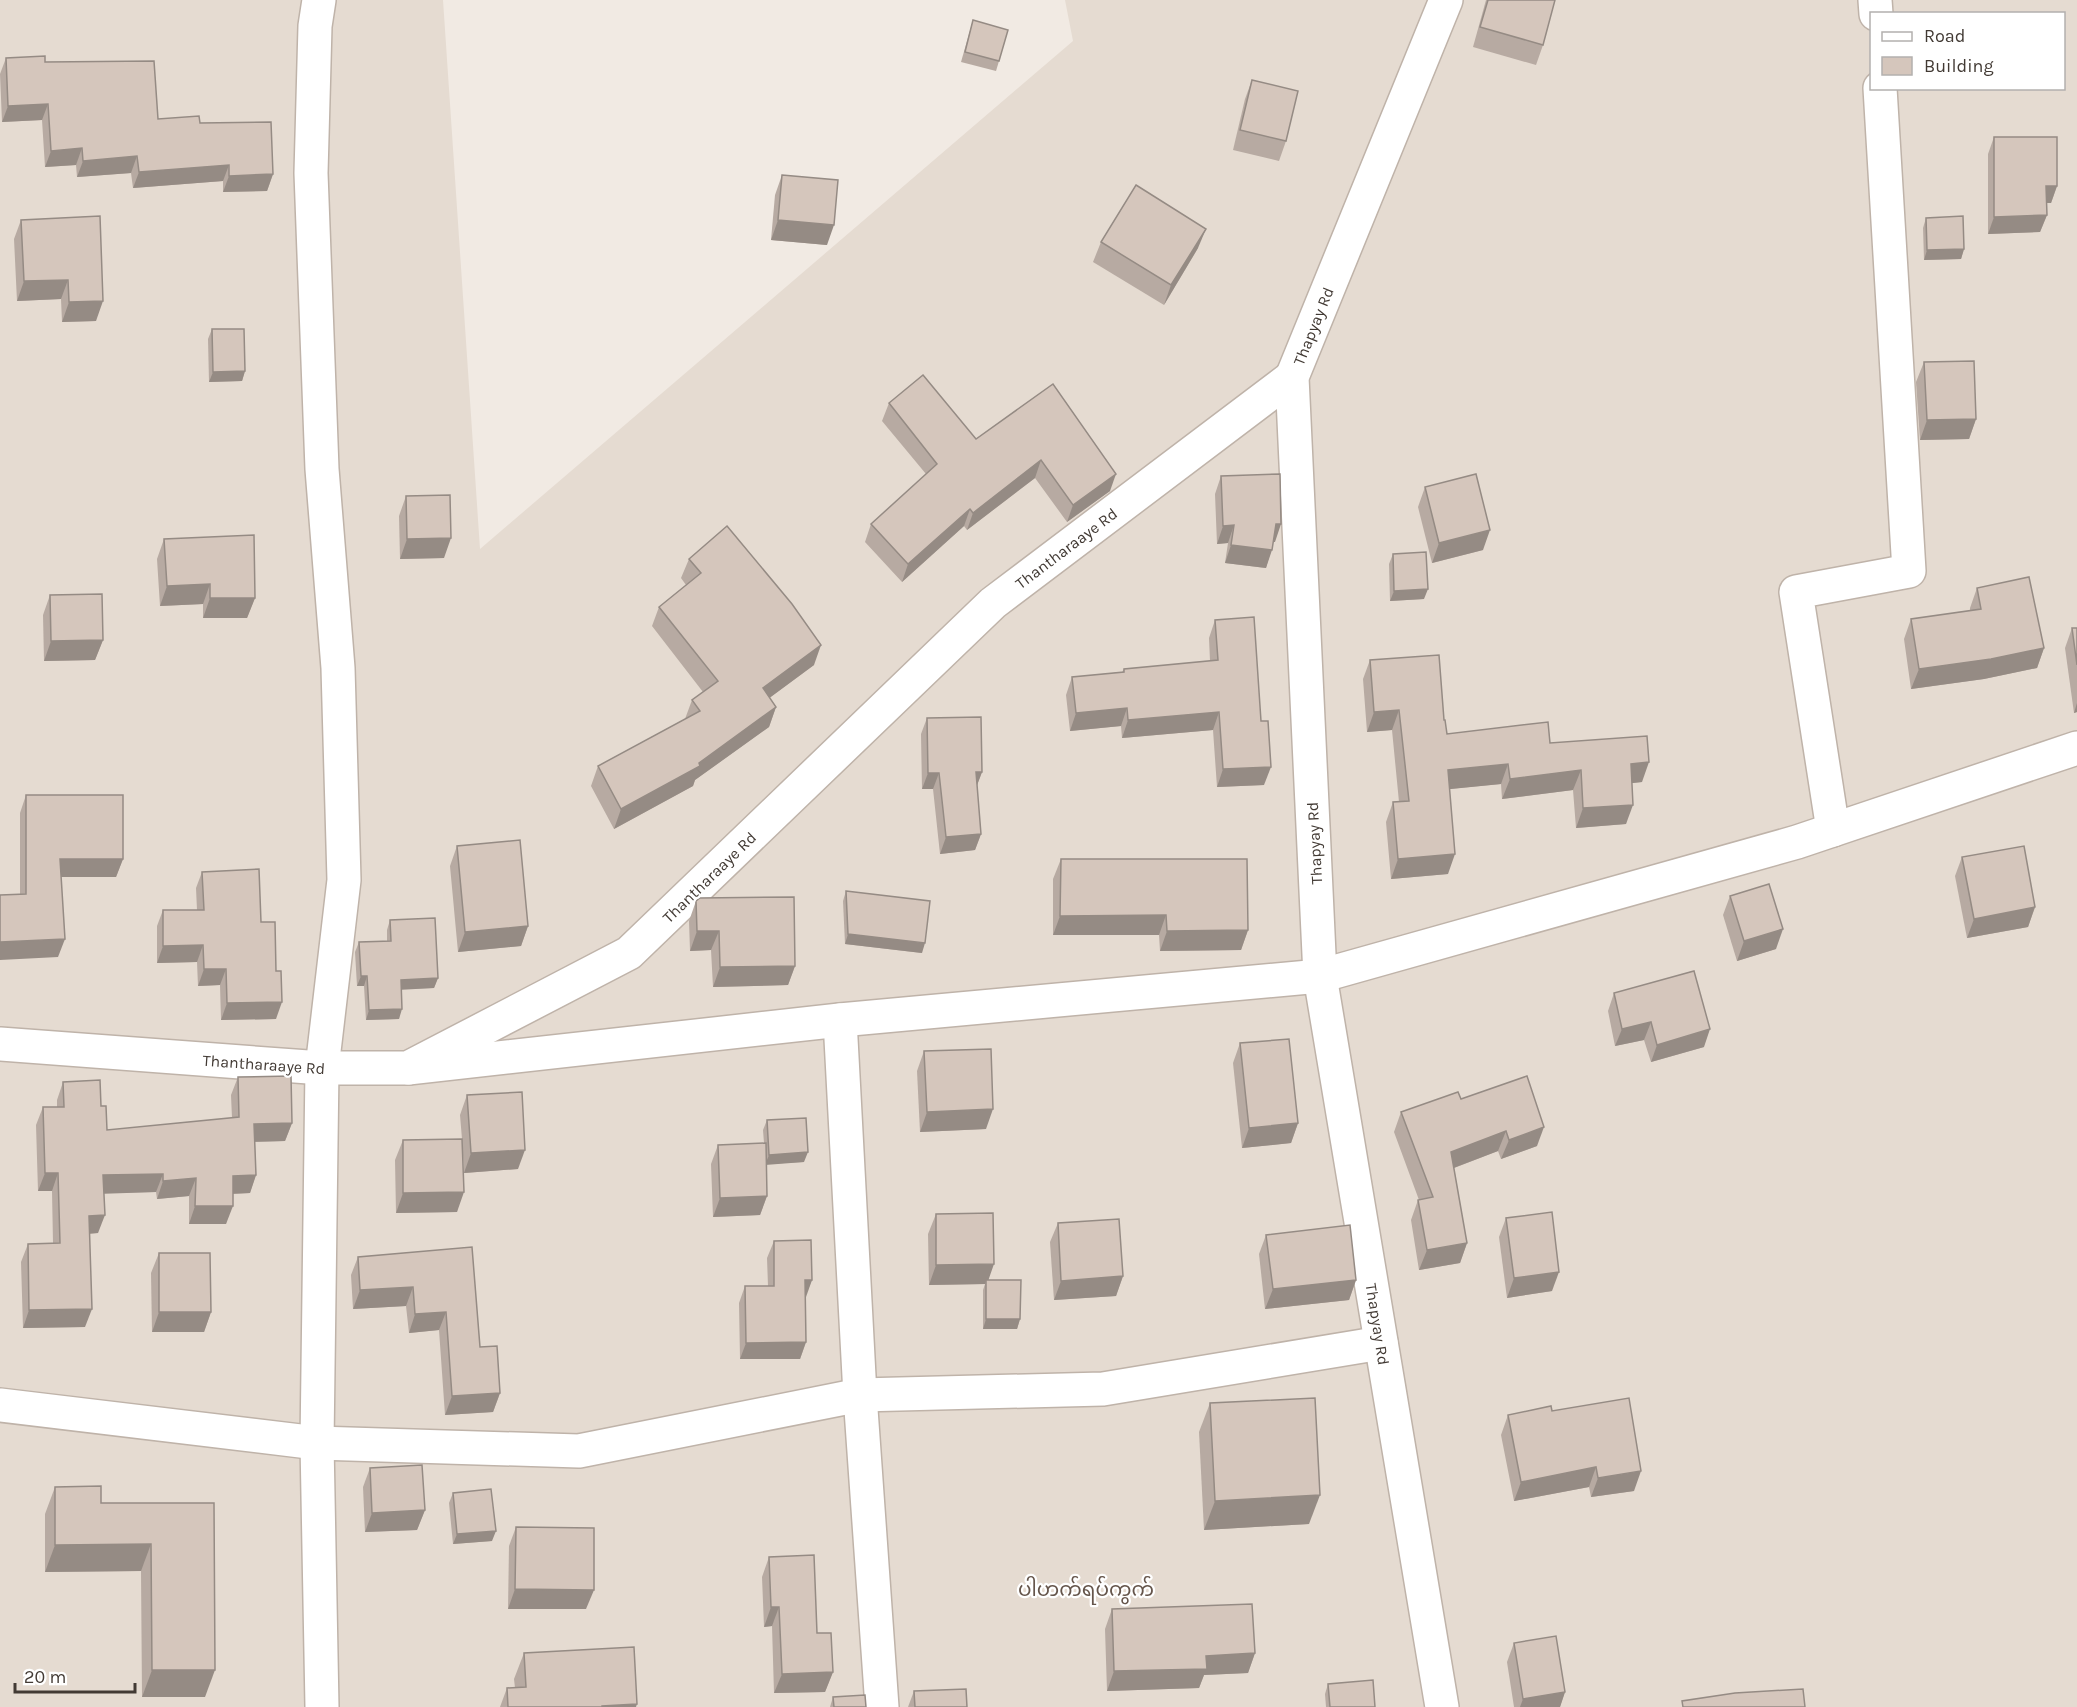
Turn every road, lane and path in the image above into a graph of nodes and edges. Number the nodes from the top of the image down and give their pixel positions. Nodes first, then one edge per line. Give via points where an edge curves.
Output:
1 (320, 0) edge
2 (1446, 0) edge
3 (1880, 90) edge
4 (1292, 377) junction
5 (2077, 748) edge
6 (1833, 830) junction
7 (1320, 976) junction
8 (840, 1020) junction
9 (0, 1044) edge
10 (322, 1068) junction
11 (408, 1068) junction
12 (1382, 1343) junction
13 (860, 1395) junction
14 (0, 1405) edge
15 (317, 1443) junction
16 (322, 1692) edge
17 (882, 1707) edge
18 (1442, 1707) edge

1 - 10 street via 315,26 310,173 322,469 338,668 344,880
2 - 4 street, Thapyay Rd
3 - 6 street via 1909,571 1796,592
4 - 7 street, Thapyay Rd
4 - 11 street, Thantharaaye Rd via 993,603 629,953
5 - 6 street
6 - 7 street
7 - 8 street
7 - 12 street, Thapyay Rd
8 - 11 street
8 - 13 street
9 - 10 street, Thantharaaye Rd
10 - 11 street, Thantharaaye Rd
10 - 15 street
12 - 13 street via 1103,1389
12 - 18 street, Thapyay Rd
13 - 15 street via 579,1451
13 - 17 street
14 - 15 street
15 - 16 street

